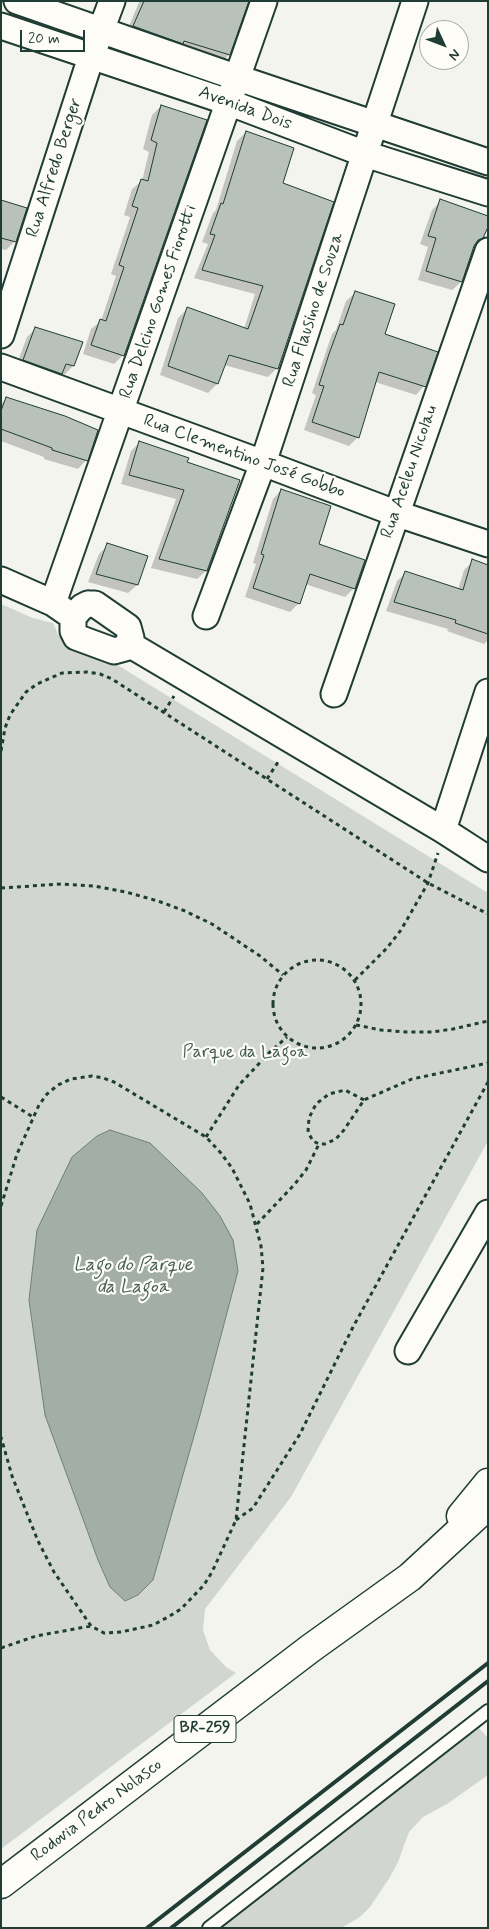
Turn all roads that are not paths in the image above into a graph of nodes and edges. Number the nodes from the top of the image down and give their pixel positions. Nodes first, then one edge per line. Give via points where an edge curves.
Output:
1 (17, 1) edge
2 (112, 1) edge
3 (264, 1) edge
4 (415, 1) edge
5 (1, 26) edge
6 (101, 30) junction
7 (91, 56) junction
8 (238, 78) junction
9 (228, 102) junction
10 (374, 124) junction
11 (365, 154) junction
12 (488, 162) edge
13 (488, 193) edge
14 (488, 251) edge
15 (1, 335) edge
16 (1, 368) edge
17 (122, 411) junction
18 (263, 463) junction
19 (396, 513) junction
20 (488, 544) edge
21 (1, 580) edge
22 (63, 610) junction
23 (206, 616) dead end
24 (129, 644) junction
25 (488, 692) edge
26 (334, 694) dead end
27 (443, 830) junction
28 (488, 859) edge
29 (488, 1213) edge
30 (408, 1351) dead end
31 (488, 1483) edge
32 (488, 1505) edge
33 (410, 1577) junction
34 (488, 1711) edge
35 (1, 1884) edge
36 (209, 1928) edge

1 - 6 street, Avenida Dois
2 - 6 street, Rua Alfredo Berger
3 - 8 street, Rua Delcino Gomes Fiorotti
4 - 10 street, Rua Flausino de Souza
5 - 7 street, Avenida Dois
6 - 7 street, Rua Alfredo Berger
6 - 8 street, Avenida Dois
7 - 9 street, Avenida Dois
7 - 15 street, Rua Alfredo Berger
8 - 9 street, Rua Delcino Gomes Fiorotti
8 - 10 street, Avenida Dois
9 - 11 street, Avenida Dois
9 - 17 street, Rua Delcino Gomes Fiorotti
10 - 11 street, Rua Flausino de Souza
10 - 12 street, Avenida Dois
11 - 13 street, Avenida Dois
11 - 18 street, Rua Flausino de Souza
14 - 19 street, Rua Aceleu Nicolau
16 - 17 street, Rua Clementino José Gobbo
17 - 18 street, Rua Clementino José Gobbo
17 - 22 street, Rua Delcino Gomes Fiorotti
18 - 19 street, Rua Clementino José Gobbo
18 - 23 street, Rua Flausino de Souza
19 - 20 street, Rua Clementino José Gobbo
19 - 26 street, Rua Aceleu Nicolau
21 - 22 street
22 - 24 street via 76,637 114,651 120,651
22 - 24 street via 95,604 128,627
24 - 27 street
25 - 27 street
27 - 28 street
29 - 30 street
31 - 33 highway, Rodovia Pedro Nolasco / BR-259
32 - 33 highway, Rodovia Pedro Nolasco / BR-259
33 - 35 highway, Rodovia Pedro Nolasco / BR-259 via 311,1648
34 - 36 lane

